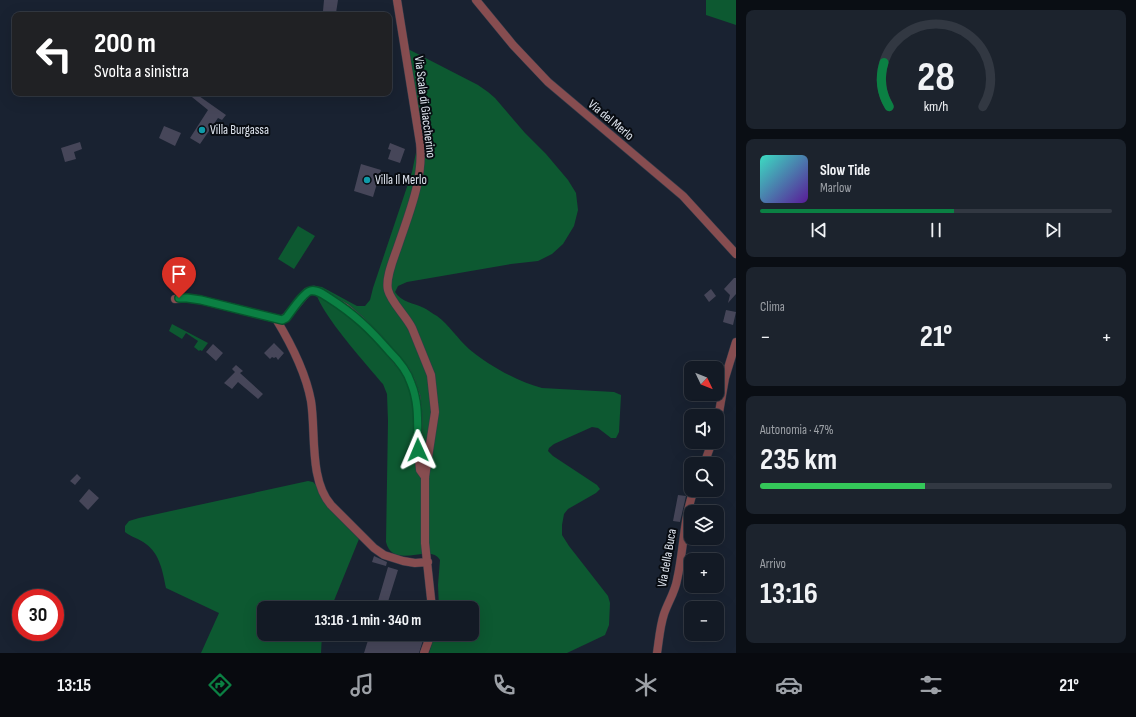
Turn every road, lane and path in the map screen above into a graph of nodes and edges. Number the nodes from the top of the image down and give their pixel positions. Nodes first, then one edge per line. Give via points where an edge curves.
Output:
1 (397, 0) edge
2 (476, 0) edge
3 (736, 254) edge
4 (175, 299) dead end
5 (276, 319) junction
6 (736, 342) edge
7 (720, 409) edge
8 (425, 477) junction
9 (692, 497) edge
10 (428, 562) junction
11 (431, 601) edge
12 (428, 641) edge
13 (424, 653) edge
14 (657, 653) edge

1 - 8 street, Via Scala di Giaccherino via 421,159 414,201 387,286 388,293 412,328 431,375 435,412
2 - 3 street, Via del Merlo via 548,82 683,196
4 - 5 street via 201,300
5 - 8 street via 286,318 307,292 314,290 346,308 377,337 406,371 414,389 418,414 420,470
5 - 10 street via 304,377 310,401 317,475 326,500 384,555 415,563
6 - 7 street via 725,378
8 - 10 street, Via Scala di Giaccherino via 425,543
9 - 14 street, Via della Buca via 678,579 662,619
10 - 11 street, Via Scala di Giaccherino
12 - 13 street

